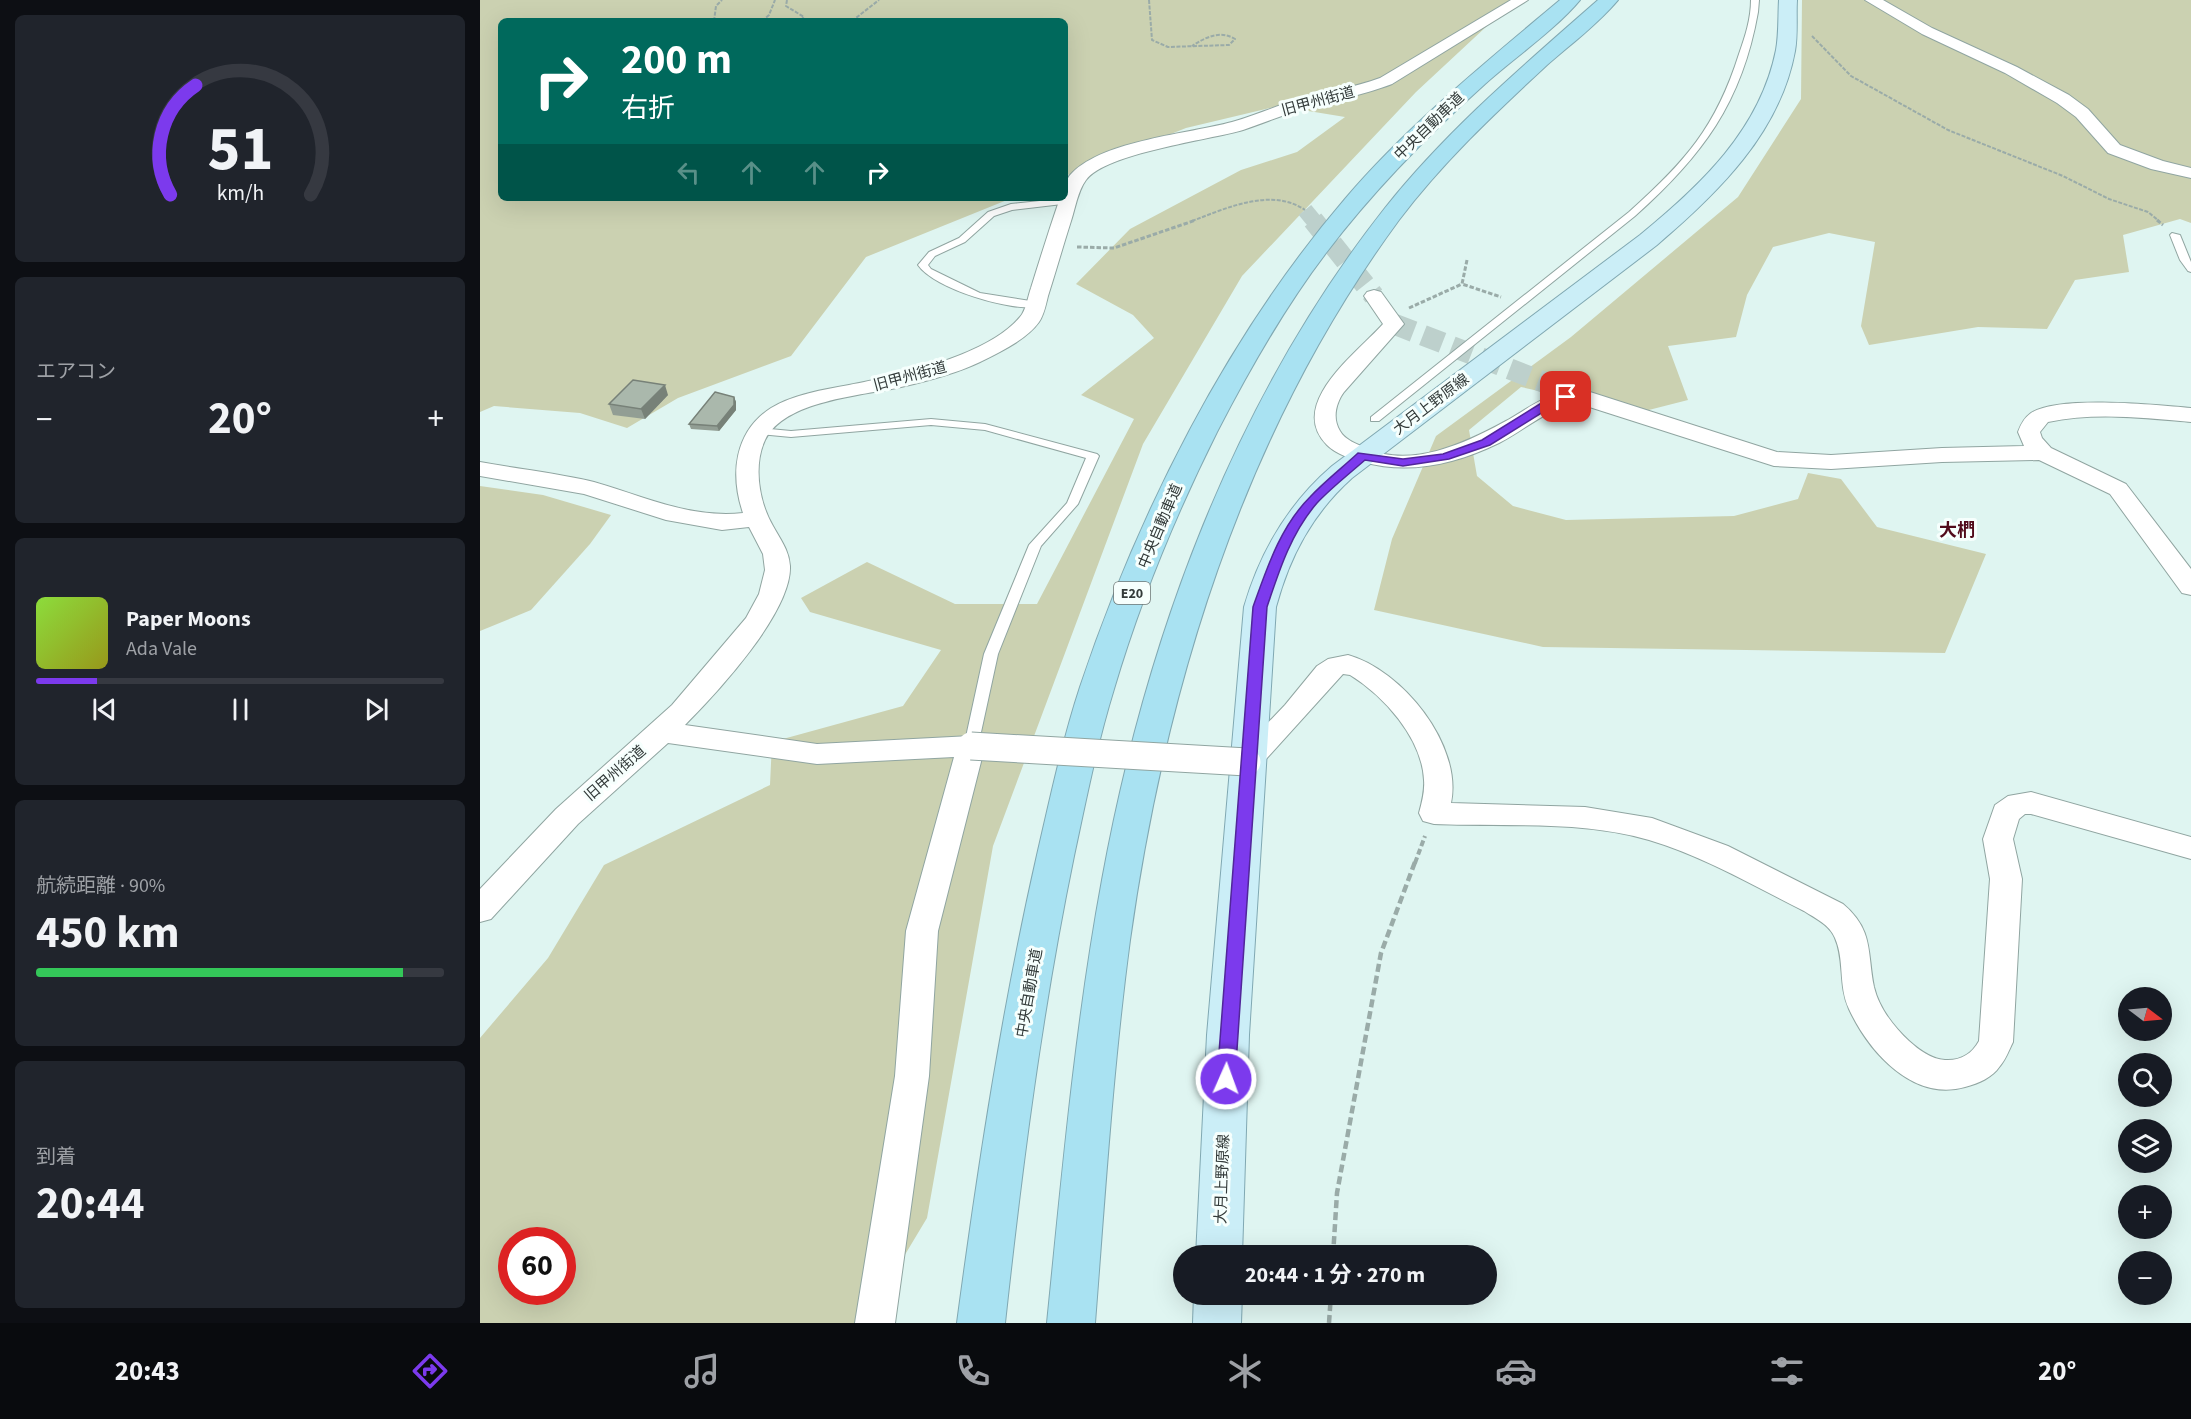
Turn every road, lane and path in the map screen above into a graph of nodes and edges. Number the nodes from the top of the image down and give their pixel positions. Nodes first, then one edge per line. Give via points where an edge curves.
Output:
1 (722, 0) edge
2 (775, 0) edge
3 (787, 0) edge
4 (879, 0) edge
5 (1149, 0) edge
6 (1521, 0) edge
7 (1571, 0) edge
8 (1609, 0) edge
9 (1755, 0) edge
10 (1872, 0) edge
11 (1788, 5) edge
12 (714, 18) edge
13 (766, 18) edge
14 (803, 18) edge
15 (856, 18) edge
16 (1192, 46) junction
17 (2191, 173) edge
18 (1068, 201) junction
19 (1305, 210) tunnel mouth
20 (2175, 235) joint
21 (1055, 244) junction
22 (1467, 260) dead end
23 (2191, 268) edge
24 (1462, 284) junction
25 (1374, 296) tunnel mouth
26 (1518, 303) junction
27 (1037, 305) junction
28 (1389, 317) junction
29 (2191, 415) edge
30 (1375, 419) dead end
31 (760, 431) junction
32 (2043, 453) junction
33 (1363, 456) junction
34 (480, 469) edge
35 (757, 519) junction
36 (2191, 587) edge
37 (661, 732) junction
38 (971, 746) junction
39 (1248, 762) junction
40 (1434, 813) junction
41 (2191, 848) edge
42 (480, 910) edge
43 (1219, 1245) edge
44 (1334, 1245) edge
45 (1218, 1305) edge
46 (1330, 1305) edge
47 (875, 1323) edge
48 (981, 1323) edge
49 (1071, 1323) edge
50 (1217, 1323) edge
51 (1329, 1323) edge

1 - 12 path via 716,6
2 - 13 path
3 - 14 path via 786,6
4 - 15 path
5 - 16 path via 1152,40 1168,47
6 - 18 street, 旧甲州街道 via 1409,68 1365,89 1316,99 1238,126 1112,157 1078,177
7 - 48 highway, 中央自動車道 / E20 via 1442,113 1352,205 1270,318 1181,477 1097,688 1063,822 1032,970 1000,1163
8 - 49 highway, 中央自動車道 via 1481,118 1394,212 1315,324 1272,402 1233,487 1191,597 1162,694 1133,816 1108,958
9 - 26 lane via 1753,24 1735,86 1721,115 1680,170 1622,222
10 - 17 street via 2063,99 2082,113 2114,149
11 - 20 path via 1800,11 1813,38 1851,75 1948,130 2148,212
11 - 33 main road, 大月上野原線 via 1783,63 1775,90 1748,140 1708,188 1638,249
16 - 16 path via 1229,45 1235,39 1228,34 1212,35
18 - 21 street, 旧甲州街道
18 - 27 lane via 1011,207 991,214 962,240 932,254 923,265 927,271 977,296
19 - 21 path via 1290,201 1267,199 1236,205 1112,249
20 - 23 lane
21 - 27 street, 旧甲州街道
22 - 24 path
24 - 26 path
24 - 28 path
25 - 28 street
26 - 30 lane
27 - 31 street, 旧甲州街道 via 1016,333 988,351 896,382 801,404 783,411
28 - 33 street via 1394,324 1326,403 1330,436
29 - 32 street via 2100,410 2052,413 2031,424 2029,432
31 - 35 street, 旧甲州街道 via 746,461
31 - 38 lane via 791,434 931,422 985,427 1093,456 1072,504 1035,545 991,654
32 - 33 street via 1796,462 1774,459 1582,398 1566,397 1486,442 1445,457 1403,462
32 - 36 street via 2118,489
33 - 39 main road, 大月上野原線 via 1307,509 1279,552 1266,585 1260,607
34 - 35 street via 588,489 666,513 722,523
35 - 37 street, 旧甲州街道 via 777,557 778,582 764,612 718,672
37 - 38 street via 817,754
37 - 42 street, 旧甲州街道 via 579,804
38 - 39 street, bridge
38 - 47 street via 922,931 912,1076
39 - 40 street via 1329,671 1348,664 1362,668 1384,687 1419,728 1438,774
39 - 43 main road, 大月上野原線 via 1228,1035
40 - 41 street via 1607,820 1679,838 1758,874 1829,911 1844,924 1851,935 1858,989 1873,1021 1906,1059 1936,1073 1954,1075 1980,1067 1996,1042 2006,879 1998,839 2006,813 2018,804 2031,803
40 - 44 path via 1381,953 1337,1193
45 - 50 main road
46 - 51 path

